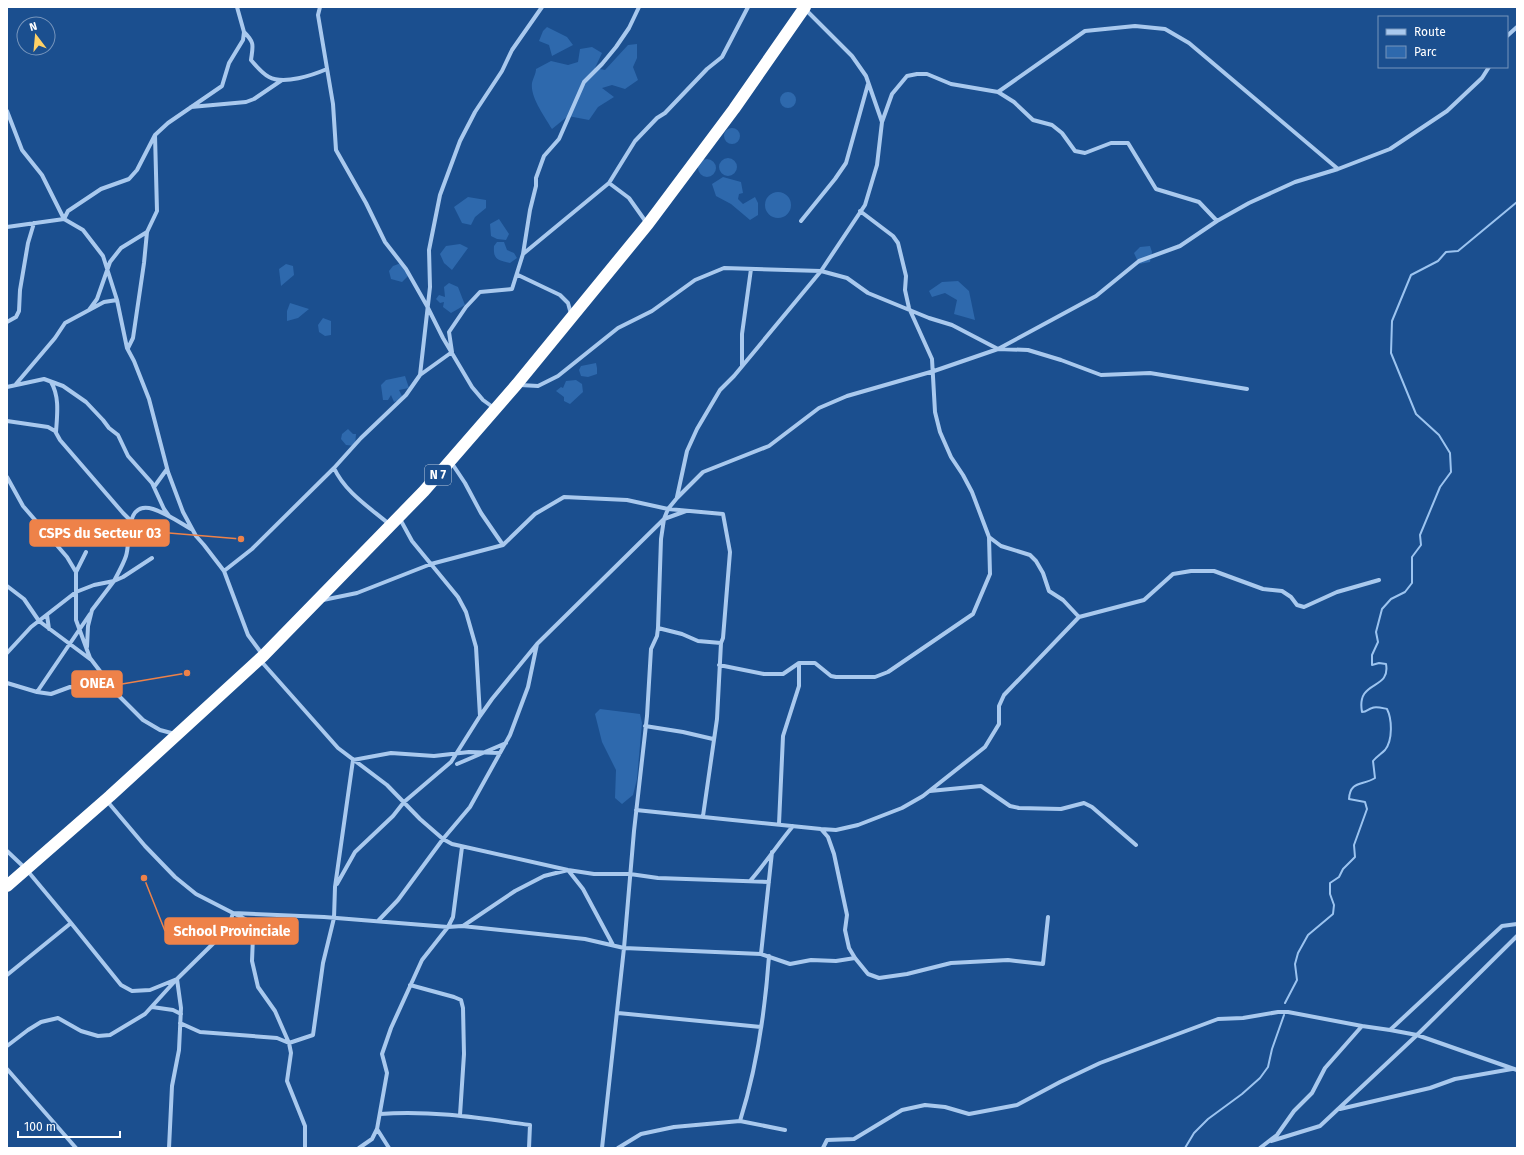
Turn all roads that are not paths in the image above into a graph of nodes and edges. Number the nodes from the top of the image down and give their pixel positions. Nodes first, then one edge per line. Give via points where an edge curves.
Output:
1 (237, 7) edge
2 (320, 7) edge
3 (542, 7) edge
4 (639, 7) edge
5 (748, 7) edge
6 (804, 8) edge
7 (1517, 27) edge
8 (244, 32) junction
9 (1508, 35) edge
10 (1488, 68) edge
11 (327, 69) junction
12 (282, 80) junction
13 (868, 84) junction
14 (998, 92) junction
15 (191, 107) junction
16 (7, 111) edge
17 (882, 122) junction
18 (155, 135) junction
19 (1338, 169) junction
20 (609, 183) junction
21 (860, 212) junction
22 (64, 218) junction
23 (801, 221) dead end
24 (1217, 221) junction
25 (34, 223) junction
26 (648, 224) junction
27 (7, 227) edge
28 (147, 232) junction
29 (523, 254) junction
30 (107, 269) junction
31 (750, 269) junction
32 (821, 271) junction
33 (518, 275) junction
34 (118, 300) junction
35 (427, 306) junction
36 (909, 308) junction
37 (88, 311) junction
38 (572, 318) junction
39 (7, 322) edge
40 (127, 348) junction
41 (998, 349) junction
42 (452, 352) junction
43 (742, 366) junction
44 (934, 371) junction
45 (420, 375) junction
46 (51, 382) junction
47 (518, 384) junction
48 (16, 385) junction
49 (7, 387) edge
50 (1247, 389) dead end
51 (496, 410) junction
52 (7, 421) edge
53 (56, 433) junction
54 (450, 461) junction
55 (334, 468) junction
56 (167, 469) junction
57 (7, 477) edge
58 (154, 487) junction
59 (677, 498) junction
60 (668, 509) junction
61 (688, 510) junction
62 (169, 516) junction
63 (664, 519) junction
64 (130, 520) junction
65 (395, 521) junction
66 (192, 529) junction
67 (989, 538) junction
68 (502, 545) junction
69 (86, 552) dead end
70 (152, 558) dead end
71 (431, 564) junction
72 (224, 571) junction
73 (76, 572) junction
74 (1379, 580) dead end
75 (114, 581) junction
76 (7, 586) edge
77 (76, 592) junction
78 (316, 602) junction
79 (92, 610) junction
80 (47, 615) junction
81 (1079, 617) junction
82 (39, 621) junction
83 (658, 628) junction
84 (49, 629) junction
85 (79, 630) junction
86 (721, 643) junction
87 (537, 644) junction
88 (70, 645) junction
89 (87, 649) junction
90 (7, 653) edge
91 (262, 658) junction
92 (93, 661) junction
93 (800, 663) junction
94 (719, 665) junction
95 (7, 683) edge
96 (112, 686) junction
97 (37, 692) junction
98 (480, 716) junction
99 (645, 726) junction
100 (178, 735) junction
101 (713, 739) junction
102 (506, 742) junction
103 (483, 752) junction
104 (457, 753) junction
105 (500, 753) junction
106 (352, 760) junction
107 (457, 764) dead end
108 (929, 791) junction
109 (106, 800) junction
110 (404, 802) junction
111 (636, 810) junction
112 (702, 816) junction
113 (779, 824) junction
114 (793, 826) junction
115 (821, 829) junction
116 (443, 839) junction
117 (1136, 845) dead end
118 (462, 847) junction
119 (7, 851) edge
120 (772, 852) junction
121 (26, 870) junction
122 (568, 870) junction
123 (630, 874) junction
124 (750, 881) junction
125 (769, 882) junction
126 (7, 886) edge
127 (336, 887) junction
128 (233, 913) junction
129 (1048, 917) dead end
130 (334, 918) junction
131 (71, 922) junction
132 (378, 922) junction
133 (1517, 924) edge
134 (448, 926) junction
135 (462, 926) junction
136 (1517, 936) edge
137 (613, 945) junction
138 (624, 948) junction
139 (761, 954) junction
140 (769, 956) junction
141 (855, 958) junction
142 (7, 975) edge
143 (176, 979) junction
144 (410, 985) junction
145 (152, 1007) junction
146 (618, 1013) junction
147 (181, 1014) junction
148 (180, 1023) junction
149 (1362, 1026) junction
150 (761, 1027) junction
151 (1390, 1030) junction
152 (1417, 1035) junction
153 (289, 1043) junction
154 (7, 1046) edge
155 (7, 1069) edge
156 (1512, 1069) junction
157 (1517, 1070) edge
158 (1340, 1109) junction
159 (380, 1114) junction
160 (460, 1115) junction
161 (740, 1121) junction
162 (378, 1128) junction
163 (785, 1130) dead end
164 (1267, 1143) junction
165 (76, 1148) edge
166 (170, 1148) edge
167 (305, 1148) edge
168 (359, 1148) edge
169 (389, 1148) edge
170 (529, 1148) edge
171 (602, 1148) edge
172 (618, 1148) edge
173 (823, 1148) edge
174 (1260, 1148) edge

1 - 8 street
2 - 11 street via 318,15
3 - 35 street via 512,50 458,146 440,195 429,250 430,287
4 - 29 street via 629,28 616,46 584,82 559,138 544,156 536,178
5 - 20 street via 722,57 635,141
6 - 13 street via 852,56 866,76
6 - 26 highway, N 7 via 734,109
7 - 9 street
8 - 12 street via 252,39 251,60 255,66 270,78
8 - 15 street via 243,40 229,63 222,86
10 - 19 street via 1482,78 1448,110 1390,148
11 - 12 street via 306,78
11 - 35 street via 333,104 336,150 385,242 406,269
12 - 15 street via 246,102
13 - 17 street
13 - 23 street via 846,163
14 - 17 street via 951,84 927,74 907,76 892,94
14 - 19 street via 1085,31 1135,26 1165,29 1190,43
14 - 24 street via 1014,102 1033,120 1052,125 1075,151 1085,153 1111,143 1128,143 1156,189 1199,202
15 - 18 street
16 - 22 street via 22,150 42,175
17 - 21 street via 877,165 865,205
18 - 22 street via 137,170 129,179 101,189 68,211
18 - 28 street via 157,211
19 - 24 street via 1295,182
20 - 26 street via 629,198
20 - 29 street
21 - 32 street
21 - 36 street via 893,236 898,243 906,276 905,290
22 - 25 street
22 - 30 street via 83,230 103,256
24 - 41 street via 1180,246 1139,261 1096,296
25 - 27 street
25 - 39 street via 21,280 19,311 16,318
26 - 38 highway, N 7
28 - 30 street via 121,248
28 - 40 street via 133,338
29 - 33 street
30 - 34 street
30 - 37 street
31 - 32 street
31 - 43 street via 742,334
31 - 47 street via 724,268 695,280 652,311 618,328 558,376 538,386
32 - 36 street via 847,278 868,292
32 - 43 street
33 - 38 street via 560,295 568,303
33 - 42 street via 512,289 480,292 466,307 449,332
34 - 37 street via 104,302
34 - 40 street
35 - 42 street
35 - 45 street
36 - 41 street via 952,325
36 - 44 street via 932,359
37 - 48 street via 65,323
38 - 47 highway, N 7
40 - 56 street via 149,399
41 - 44 street
41 - 50 street via 1028,350 1101,375 1150,373
42 - 45 street
42 - 51 street via 472,387
43 - 59 street via 720,390 687,451
44 - 59 street via 847,396 819,408 769,446 703,472
44 - 67 street via 936,412 940,432 951,457 972,492
45 - 55 street via 406,395
46 - 48 street via 44,379
46 - 53 street via 55,389 57,408
46 - 58 street via 63,386 86,402 109,428 118,434 128,456
47 - 51 highway, N 7
48 - 49 street
51 - 54 highway, N 7
52 - 53 street via 48,427
53 - 64 street
54 - 65 highway, N 7
54 - 68 street via 466,483 481,513
55 - 65 street via 339,479 358,498
55 - 72 street via 252,548
56 - 58 street
56 - 66 street
57 - 73 street via 23,506 67,557
58 - 62 street
59 - 60 street
60 - 61 street
60 - 63 street
60 - 68 street via 627,500 564,497 535,514
61 - 63 street
61 - 86 street via 723,514 730,552
62 - 64 street via 153,508 143,507 135,512
62 - 66 street
63 - 83 street
63 - 87 street
64 - 75 street via 127,555
65 - 71 street
65 - 78 highway, N 7
66 - 72 street
67 - 81 street via 1001,546 1030,555 1036,560 1049,591 1063,600
67 - 93 street via 990,574 973,614 888,672 875,677 836,677 831,676 815,662
68 - 71 street
69 - 73 street
70 - 75 street
71 - 78 street via 357,593
71 - 98 street via 458,597 466,612 476,647
72 - 91 street via 248,635
73 - 77 street
74 - 81 street via 1337,592 1304,607 1297,605 1282,591 1263,589 1214,571 1191,571 1174,574 1144,600
75 - 77 street
75 - 79 street
76 - 82 street via 24,599
77 - 80 street
77 - 85 street via 76,620
78 - 91 highway, N 7
79 - 85 street
79 - 89 street
80 - 82 street
80 - 84 street
81 - 108 street via 1004,695 999,706 999,724 985,747
82 - 84 street
82 - 90 street
83 - 86 street via 698,641
83 - 99 street via 651,649
84 - 88 street
85 - 88 street
85 - 89 street
86 - 94 street
87 - 98 street
87 - 102 street via 528,687
88 - 92 street
88 - 97 street
89 - 92 street
91 - 100 highway, N 7
91 - 106 street via 338,748
92 - 96 street
93 - 94 street via 783,674 764,674
93 - 113 street via 799,686 783,736
94 - 101 street via 717,719
95 - 97 street
96 - 97 street via 70,687 50,694
96 - 100 street via 143,720 160,730
98 - 104 street
99 - 101 street
99 - 111 street
100 - 109 highway, N 7
101 - 112 street
102 - 103 street
102 - 105 street
103 - 104 street
103 - 105 street
103 - 107 street
104 - 106 street via 434,756 391,753
104 - 110 street via 451,762
105 - 116 street via 470,807
106 - 110 street
106 - 127 street
108 - 115 street via 902,808 858,825 836,830
108 - 117 street via 981,786 1010,806 1019,808 1061,809 1084,803
109 - 121 highway, N 7
109 - 128 street via 175,877 196,894
110 - 116 street
110 - 127 street via 355,852
111 - 112 street
111 - 123 street
112 - 113 street
113 - 114 street
114 - 115 street
114 - 120 street
115 - 141 street via 828,837 834,854 847,915 845,930 848,948
116 - 118 street
116 - 132 street via 398,900
118 - 122 street
118 - 134 street via 453,917
119 - 121 street
120 - 124 street
120 - 125 street
121 - 126 highway, N 7
121 - 131 street
122 - 123 street via 594,874
122 - 135 street via 544,876 515,891
122 - 137 street via 583,889
123 - 124 street via 658,878
123 - 138 street
124 - 125 street
125 - 139 street
127 - 130 street
128 - 130 street
128 - 143 street via 228,929
128 - 153 street via 247,920 252,926 252,961 258,987 275,1010
129 - 141 street via 1043,964 1008,960 951,963 879,978 868,974
130 - 132 street
130 - 153 street via 323,963 313,1035
131 - 142 street
131 - 143 street via 121,985 132,991 150,990
132 - 134 street
133 - 151 street via 1502,926
134 - 135 street
134 - 144 street via 422,960
135 - 137 street via 585,939
136 - 152 street
137 - 138 street
138 - 139 street
138 - 146 street
139 - 140 street
140 - 141 street via 790,964
140 - 150 street
143 - 145 street
143 - 147 street
144 - 159 street via 382,1054 387,1073
144 - 160 street via 461,1000 464,1054
145 - 147 street via 173,1010
145 - 154 street via 110,1035 98,1036 81,1031 58,1018 41,1022
146 - 150 street
146 - 171 street
147 - 148 street
148 - 153 street via 200,1032 277,1038
148 - 166 street via 179,1050 172,1086
149 - 151 street
149 - 164 street via 1325,1068 1312,1093 1294,1111 1277,1135
149 - 173 street via 1288,1012 1218,1019 1100,1063 1018,1105 969,1114 945,1107 925,1105 902,1110 854,1139 827,1140
150 - 161 street via 755,1067
151 - 152 street
152 - 156 street
152 - 158 street
153 - 167 street via 291,1053 287,1081 305,1126
155 - 165 street
156 - 157 street
156 - 158 street via 1455,1079 1430,1088
158 - 164 street via 1320,1126
159 - 160 street
159 - 162 street
160 - 170 street via 530,1125
161 - 163 street
161 - 172 street via 674,1127 641,1134
162 - 168 street via 372,1139
162 - 169 street
164 - 174 street

